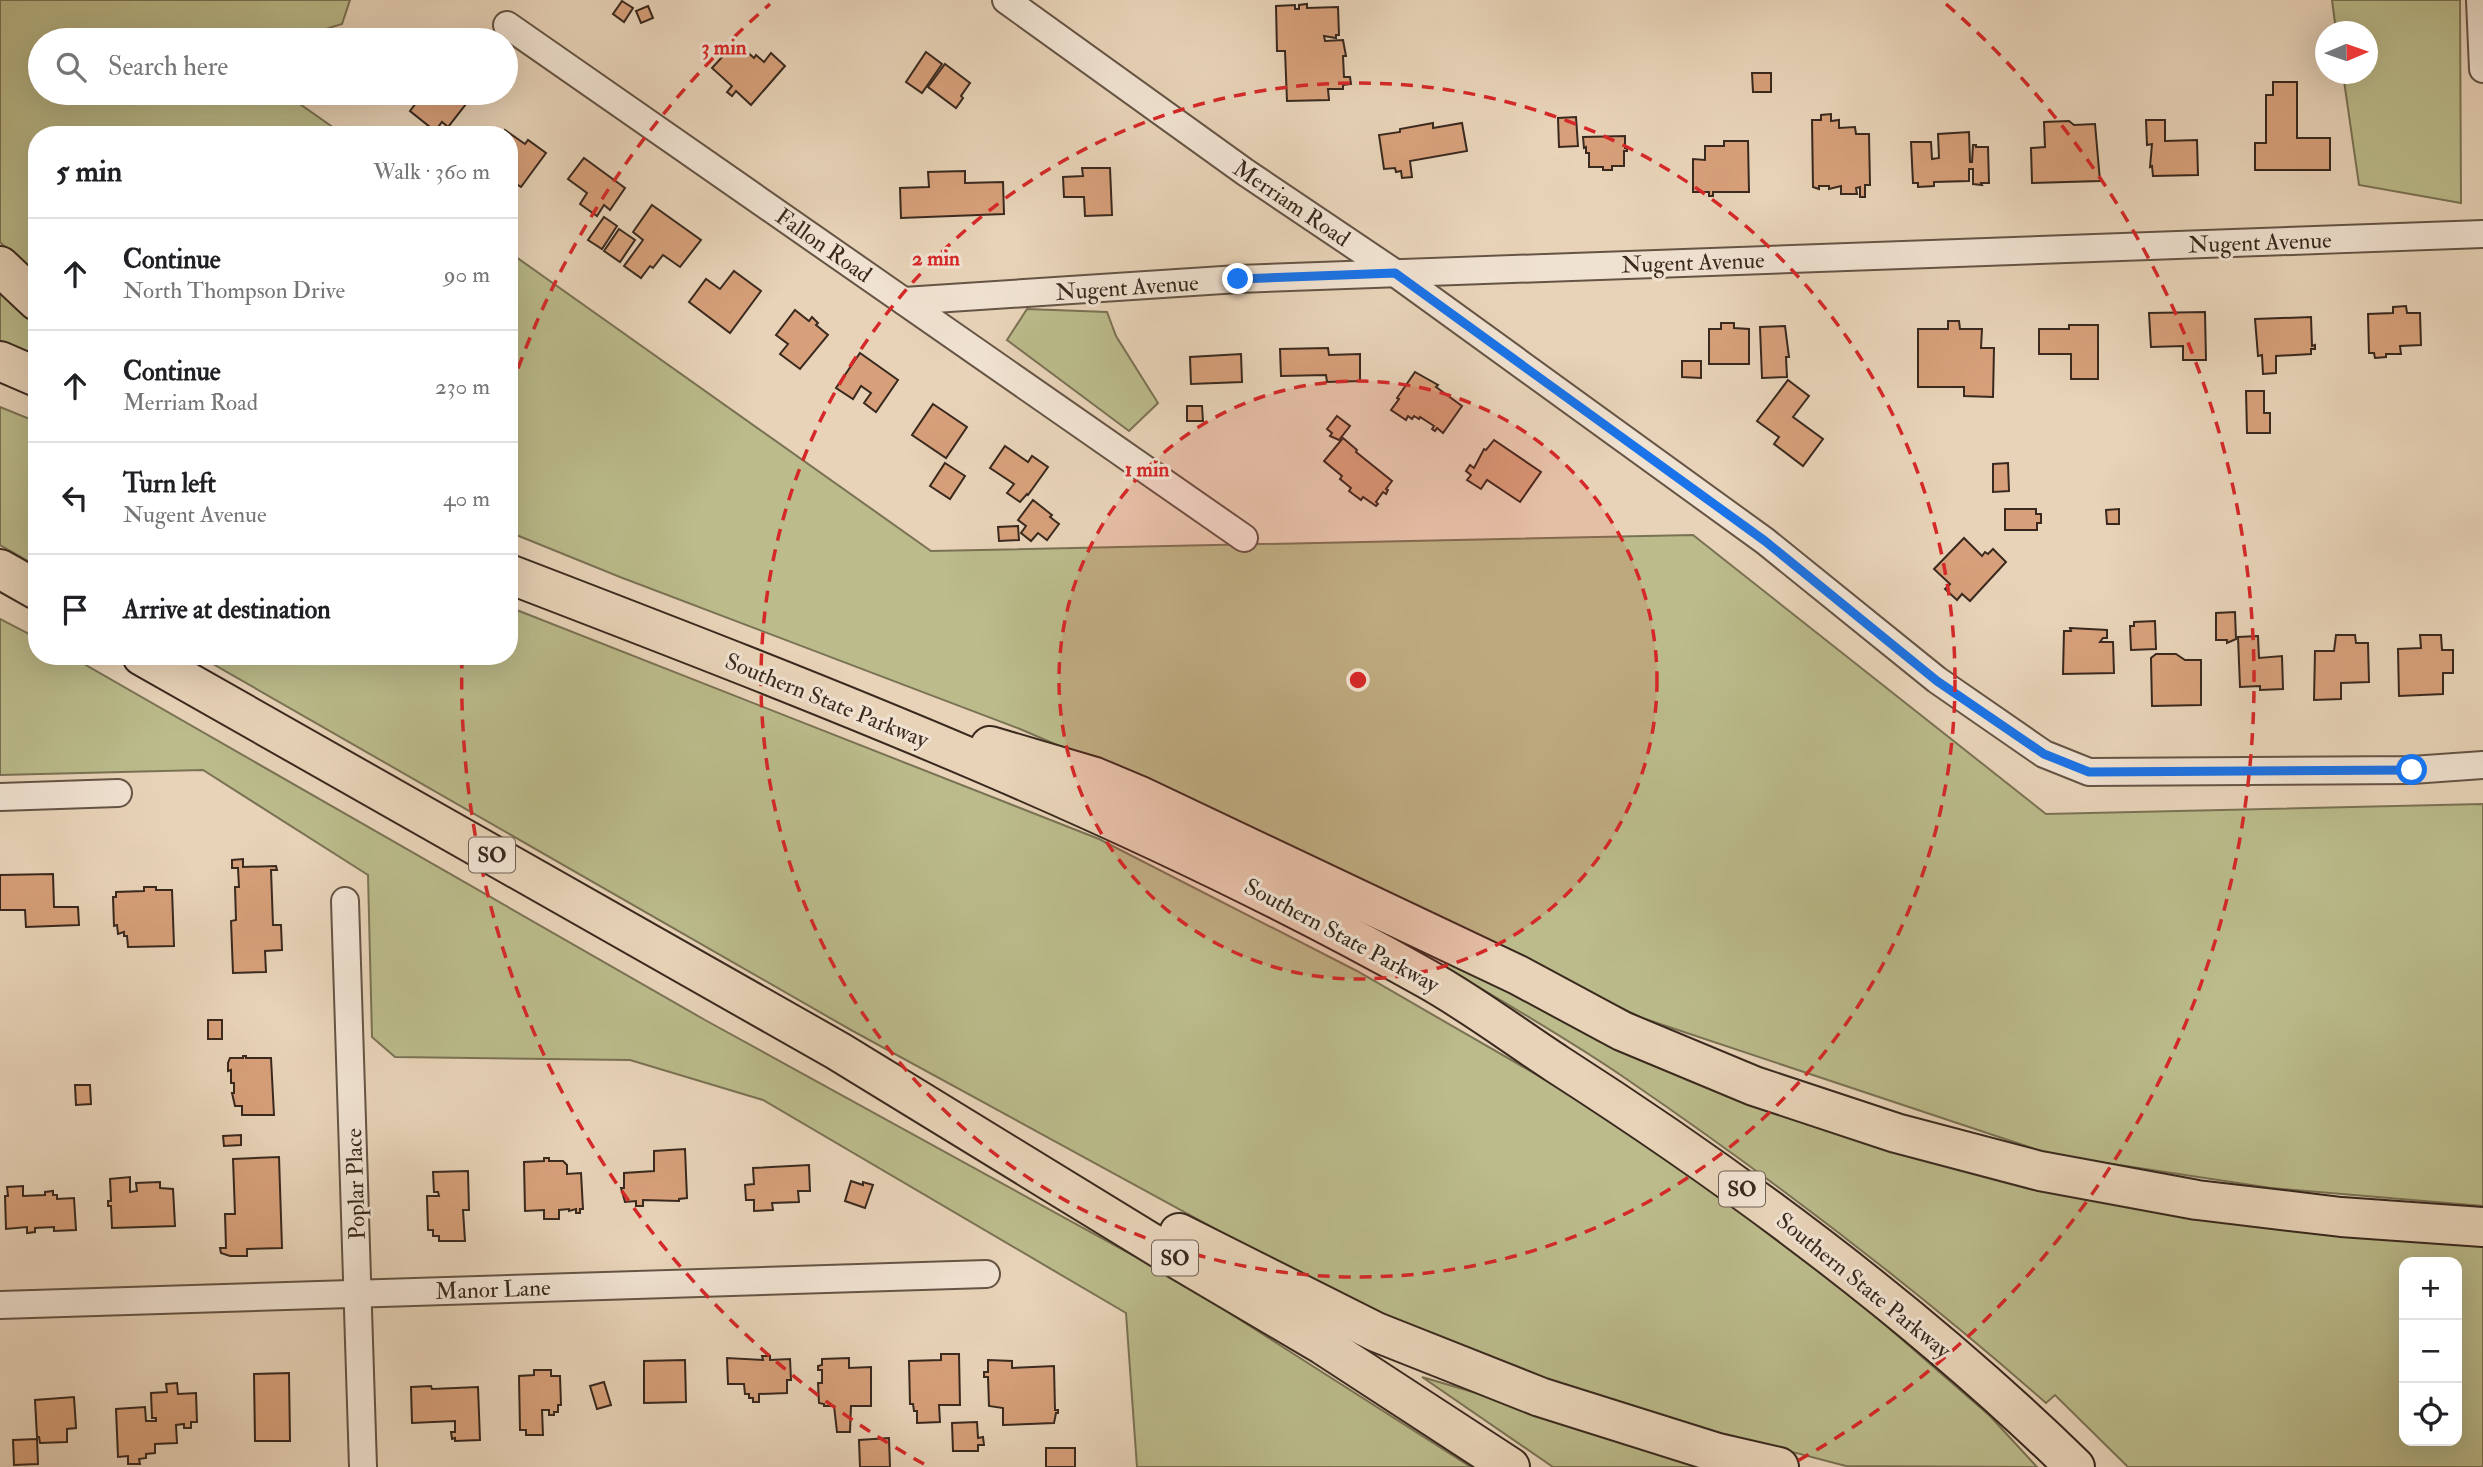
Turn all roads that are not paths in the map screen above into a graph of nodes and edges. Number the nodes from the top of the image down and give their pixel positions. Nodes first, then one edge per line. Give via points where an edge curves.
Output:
1 (1006, 0) edge
2 (2480, 0) edge
3 (507, 25) dead end
4 (511, 28) edge
5 (518, 33) edge
6 (2483, 69) edge
7 (2483, 233) edge
8 (0, 266) edge
9 (1395, 273) junction
10 (28, 292) edge
11 (904, 301) junction
12 (0, 361) edge
13 (28, 373) edge
14 (0, 390) edge
15 (28, 399) edge
16 (1244, 538) dead end
17 (0, 569) edge
18 (518, 576) edge
19 (28, 585) edge
20 (0, 599) edge
21 (28, 613) edge
22 (157, 665) edge
23 (829, 698) junction
24 (2483, 765) edge
25 (118, 793) dead end
26 (0, 797) edge
27 (345, 901) dead end
28 (838, 1051) junction
29 (2483, 1227) edge
30 (986, 1274) dead end
31 (358, 1293) junction
32 (0, 1305) edge
33 (363, 1467) edge
34 (1510, 1467) edge
35 (1779, 1467) edge
36 (2075, 1467) edge

1 - 9 street, Merriam Road
2 - 6 street
3 - 4 street, Fallon Road
5 - 11 street, Fallon Road
7 - 9 street, Nugent Avenue
8 - 10 highway
9 - 11 street, Nugent Avenue
9 - 24 street, Merriam Road via 1765,541 1937,681 2044,754 2089,772 2412,770
11 - 16 street, Fallon Road
12 - 13 highway
14 - 15 highway
17 - 19 highway
18 - 23 highway, Southern State Parkway / SO
20 - 21 highway
22 - 28 highway, SO
23 - 29 highway via 1095,777 1284,862 1518,975 1622,1031 1754,1086 1896,1133 2040,1171 2197,1200
23 - 36 highway, Southern State Parkway / SO via 1210,866 1434,983 1760,1202 1885,1298
25 - 26 street
27 - 31 street, Poplar Place
28 - 34 highway, SO via 1323,1345
28 - 35 highway via 1376,1332 1541,1397 1717,1453
30 - 31 street, Manor Lane
31 - 32 street, Manor Lane
31 - 33 street, Poplar Place

